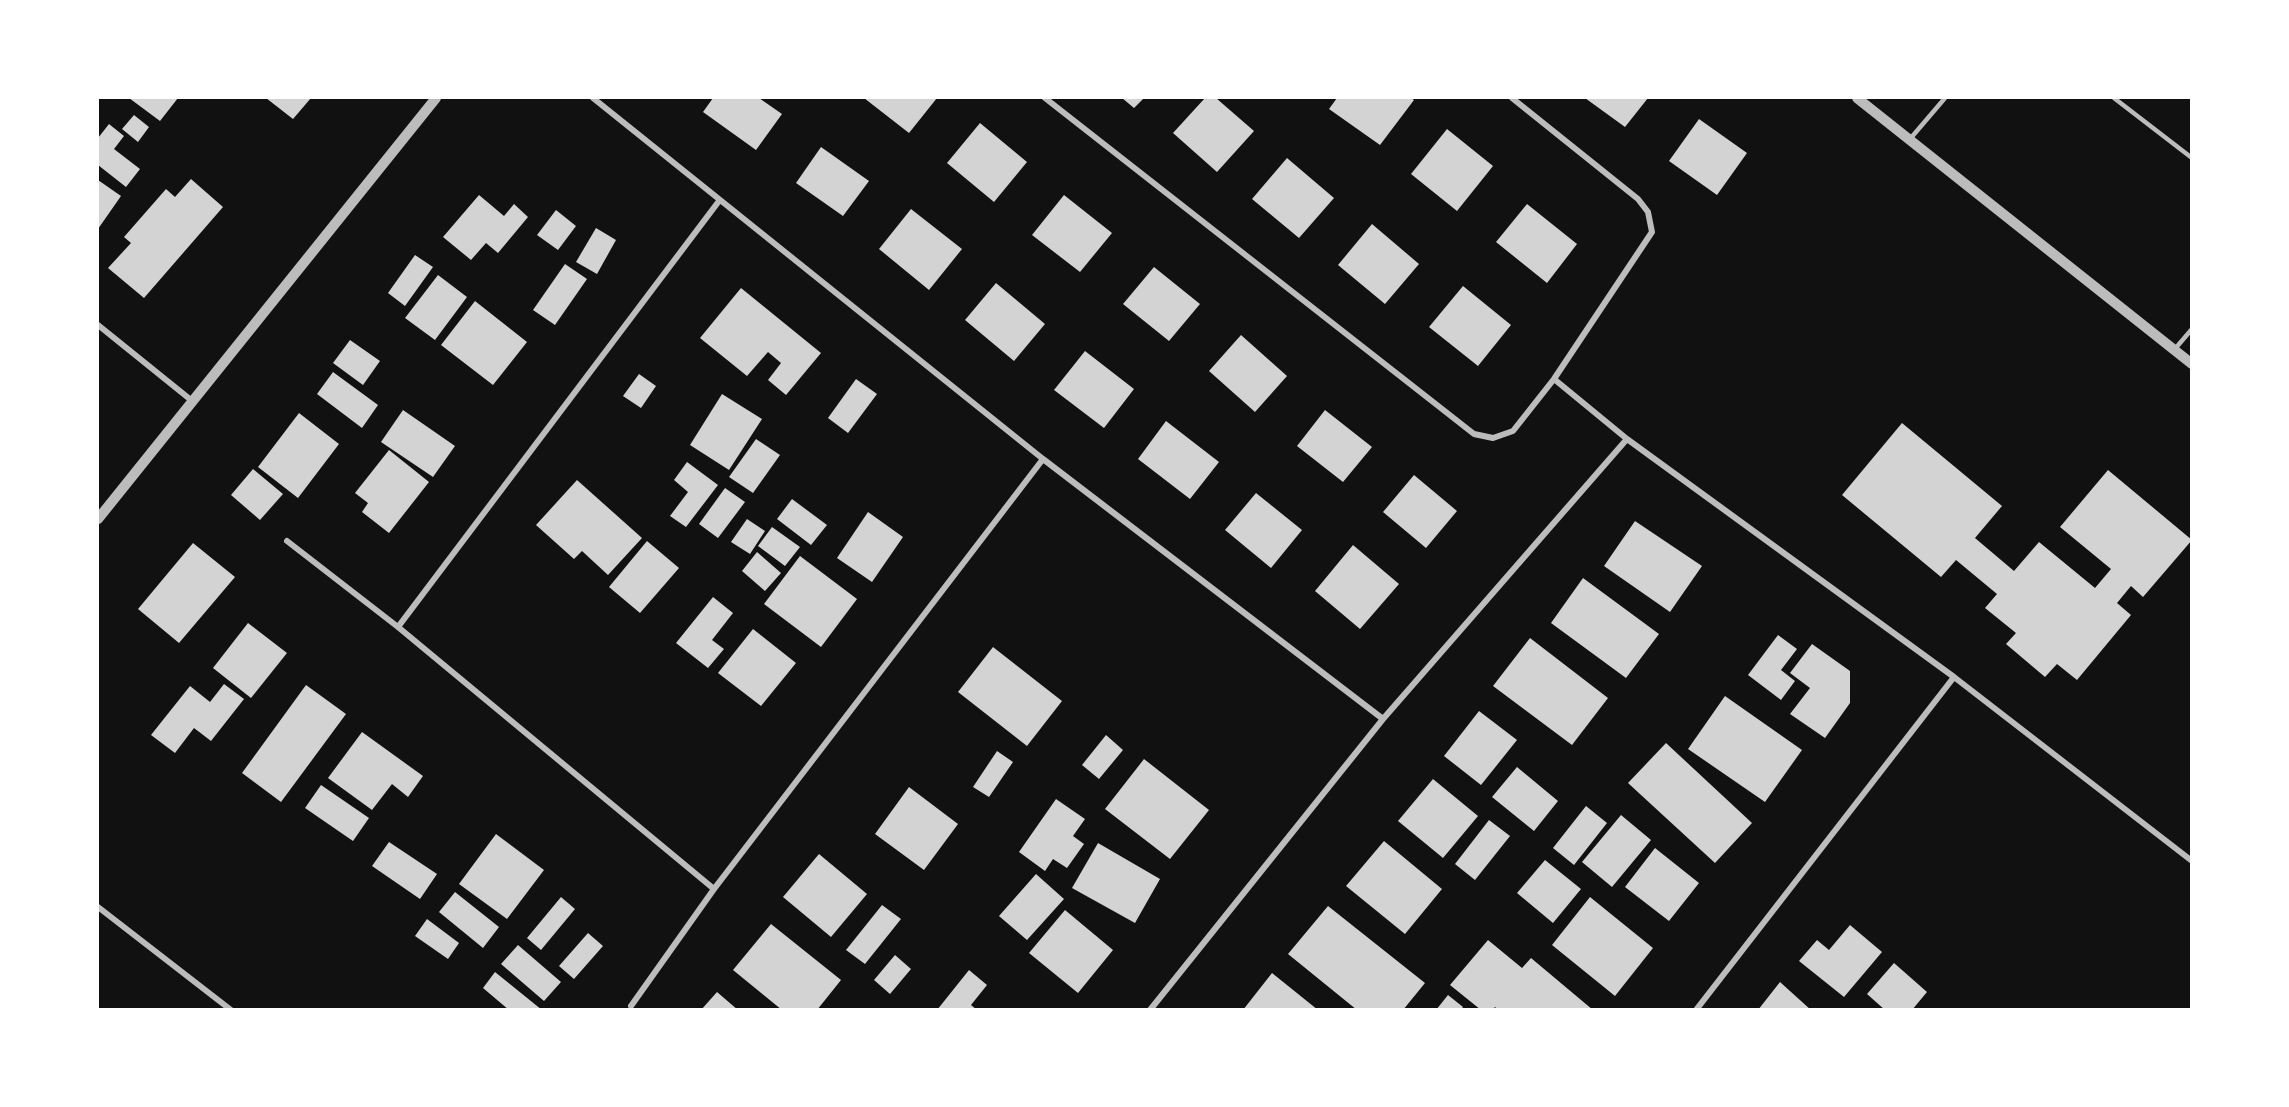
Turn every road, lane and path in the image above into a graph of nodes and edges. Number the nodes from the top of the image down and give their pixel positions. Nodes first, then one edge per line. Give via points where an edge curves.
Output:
1 (436, 98) edge
2 (593, 98) edge
3 (1045, 98) edge
4 (1512, 98) edge
5 (1857, 98) edge
6 (1945, 98) edge
7 (2114, 98) edge
8 (1909, 139) junction
9 (2192, 158) edge
10 (719, 201) junction
11 (98, 325) edge
12 (2192, 329) edge
13 (2174, 350) junction
14 (2192, 364) edge
15 (1554, 379) junction
16 (191, 400) junction
17 (1628, 440) junction
18 (1043, 459) junction
19 (98, 519) edge
20 (287, 541) dead end
21 (398, 627) junction
22 (1954, 676) junction
23 (1383, 719) junction
24 (2192, 861) edge
25 (714, 889) junction
26 (98, 907) edge
27 (631, 1006) dead end
28 (231, 1010) edge
29 (1150, 1010) edge
30 (1696, 1010) edge

1 - 16 street
2 - 10 street
3 - 15 street via 1474,434 1493,438 1513,431
4 - 15 street via 1638,199 1648,212 1652,232
5 - 8 street
6 - 8 lane
7 - 9 lane
8 - 13 street
10 - 18 street
10 - 21 street
11 - 16 street
12 - 13 lane
13 - 14 street
15 - 17 street
16 - 19 street
17 - 22 street
17 - 23 street
18 - 23 street
18 - 25 street
20 - 21 street
21 - 25 street
22 - 24 street
22 - 30 street
23 - 29 street
25 - 27 street
26 - 28 street

